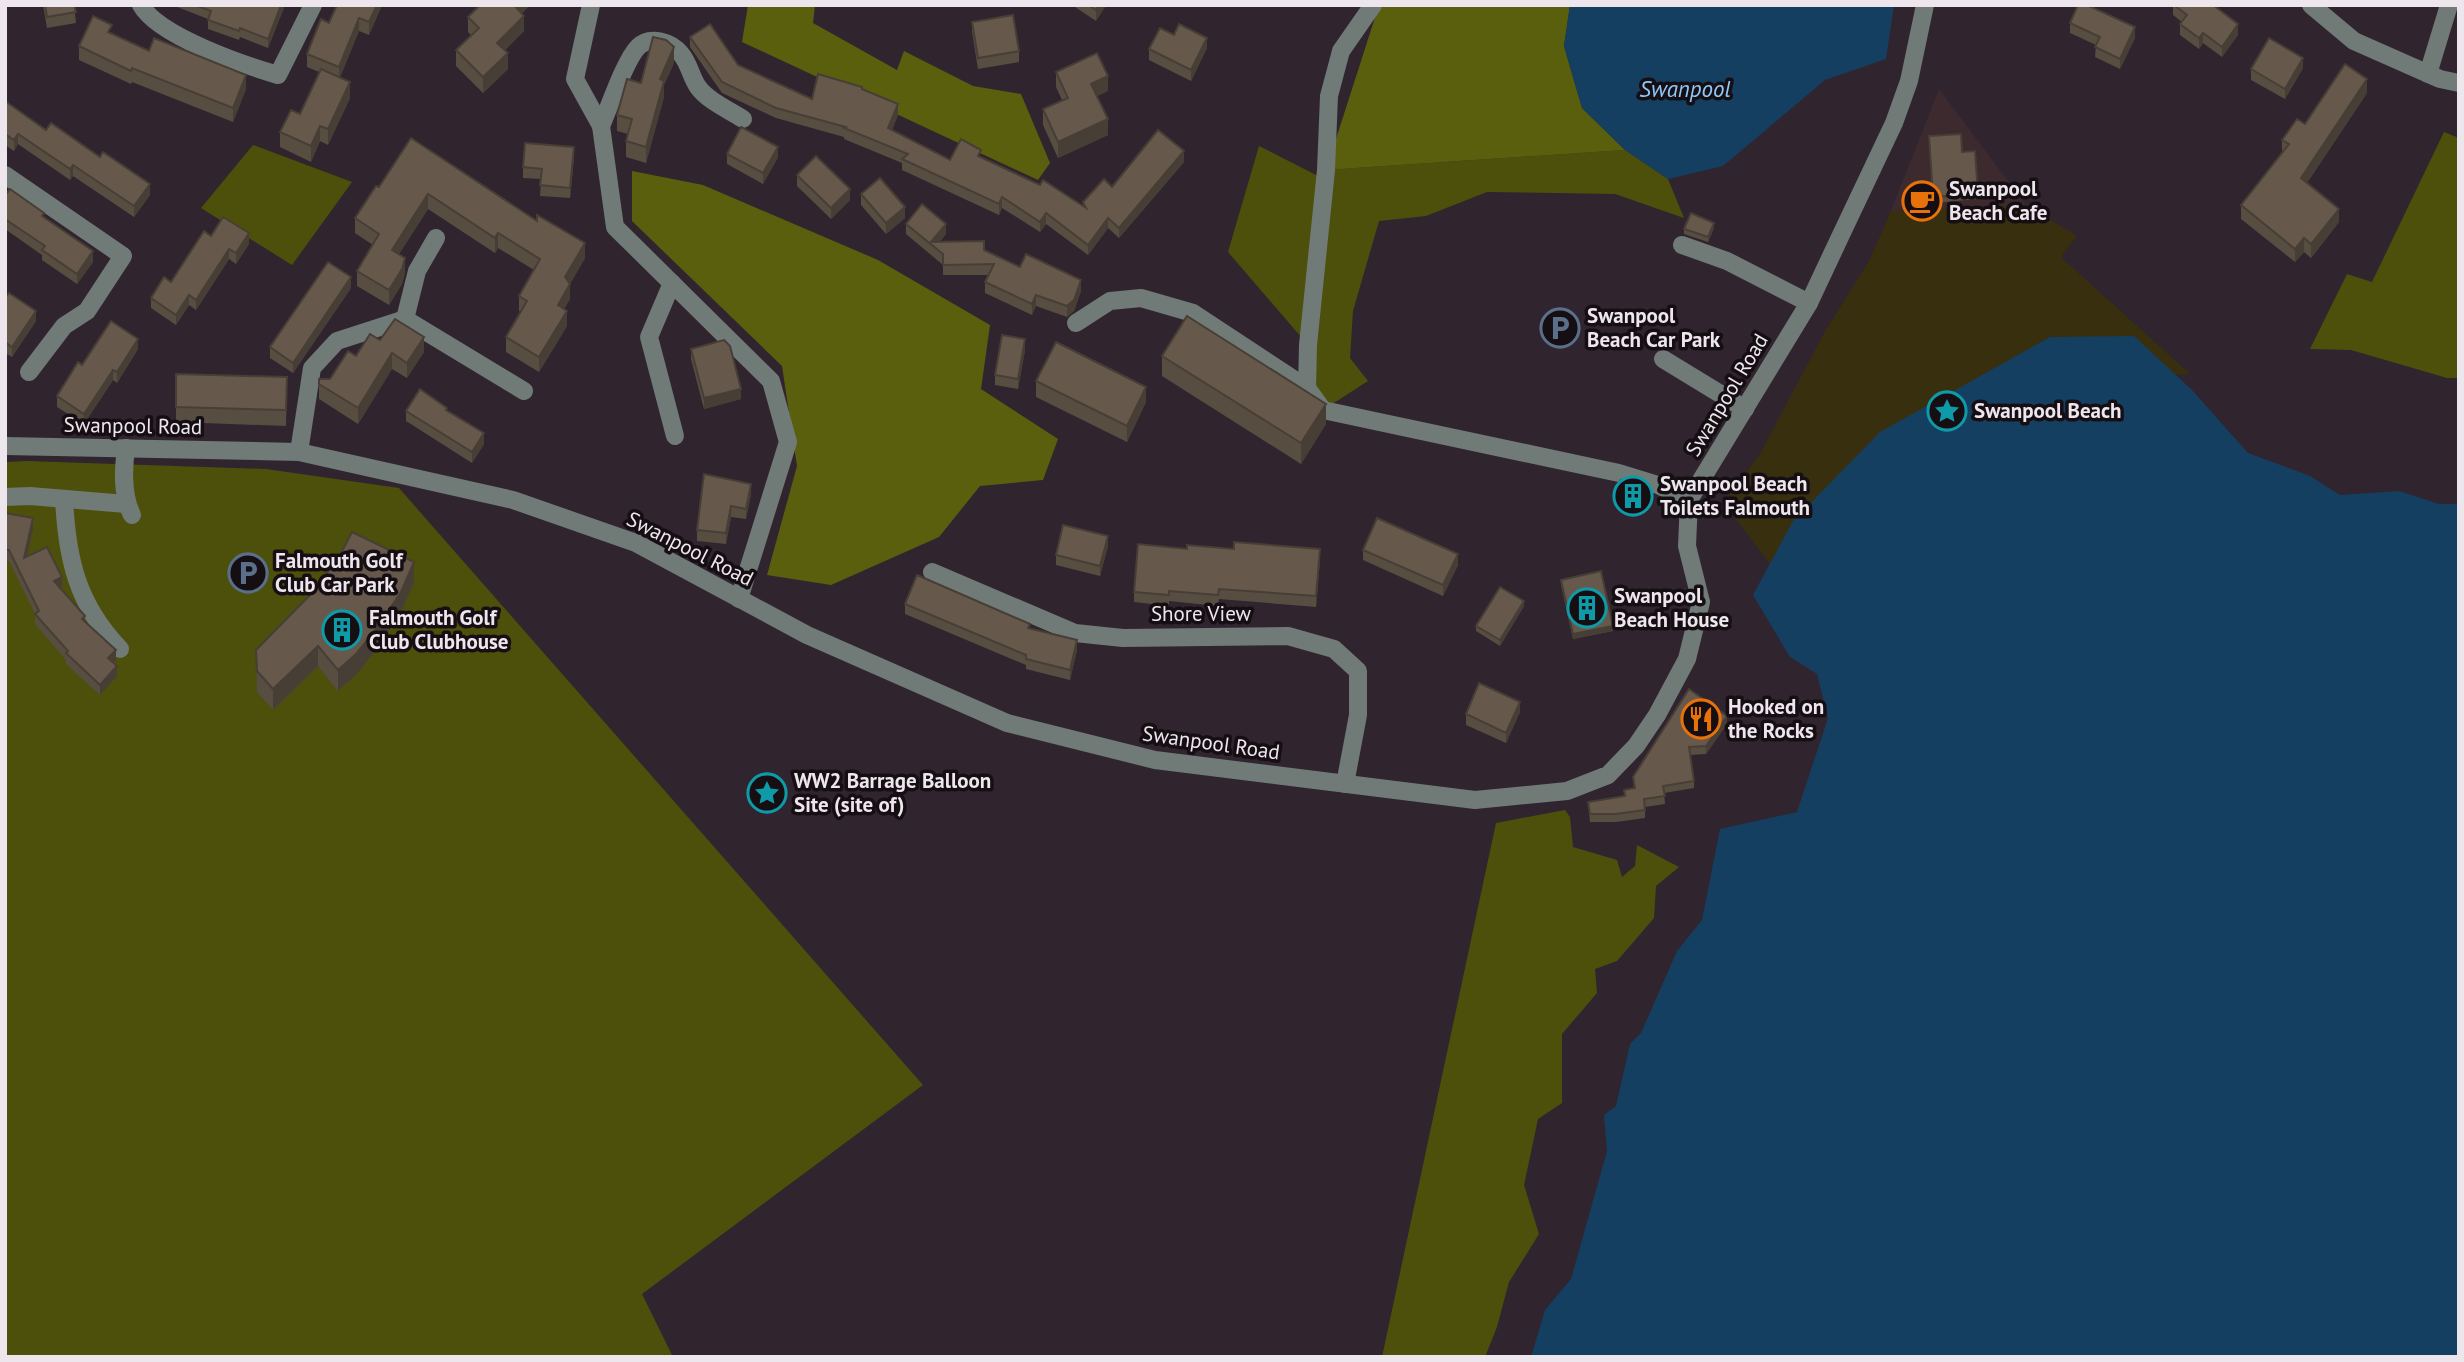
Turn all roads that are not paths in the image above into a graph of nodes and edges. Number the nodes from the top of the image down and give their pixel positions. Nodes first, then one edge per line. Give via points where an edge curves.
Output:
1 (141, 5) edge
2 (313, 5) edge
3 (591, 5) edge
4 (1373, 5) edge
5 (1925, 5) edge
6 (2311, 5) edge
7 (2449, 5) edge
8 (2434, 76) junction
9 (2459, 83) edge
10 (743, 119) dead end
11 (601, 126) junction
12 (5, 174) edge
13 (436, 238) dead end
14 (1682, 245) dead end
15 (671, 283) junction
16 (1809, 303) junction
17 (405, 319) junction
18 (1076, 323) dead end
19 (1663, 359) dead end
20 (29, 372) dead end
21 (1307, 388) junction
22 (524, 391) dead end
23 (1745, 408) junction
24 (675, 436) dead end
25 (5, 446) edge
26 (125, 448) junction
27 (299, 452) junction
28 (5, 497) edge
29 (64, 499) junction
30 (1689, 500) junction
31 (932, 572) dead end
32 (739, 599) junction
33 (120, 649) dead end
34 (1345, 784) junction

1 - 2 street via 146,15 186,41 278,75
3 - 11 street via 575,79
4 - 21 street via 1341,51 1329,96
5 - 16 street, Swanpool Road via 1909,81 1894,122
6 - 8 street via 2354,41
7 - 8 street
8 - 9 street
10 - 11 street via 698,88 682,54 659,41 637,48
11 - 15 street via 615,227
12 - 20 street via 123,256 87,312 64,326
13 - 17 street via 418,271
14 - 16 street via 1727,261
15 - 24 street via 649,337
15 - 32 street via 771,381 788,442
16 - 23 street, Swanpool Road
17 - 22 street
17 - 27 street via 337,341 312,368
18 - 21 street via 1110,301 1150,300 1193,313
19 - 23 street
21 - 30 street via 1323,410 1619,473
23 - 30 street, Swanpool Road
25 - 26 street, Swanpool Road
26 - 27 street, Swanpool Road
26 - 29 street via 129,510
27 - 32 street, Swanpool Road via 513,500 636,543
28 - 29 street
29 - 33 street via 73,571 100,624
30 - 34 street, Swanpool Road via 1687,546 1701,602 1687,659 1636,746 1608,775 1567,791 1475,800
31 - 34 street, Shore View via 1075,634 1123,638 1288,636 1334,649 1358,671 1358,715
32 - 34 street, Swanpool Road via 807,635 1007,723 1155,761

